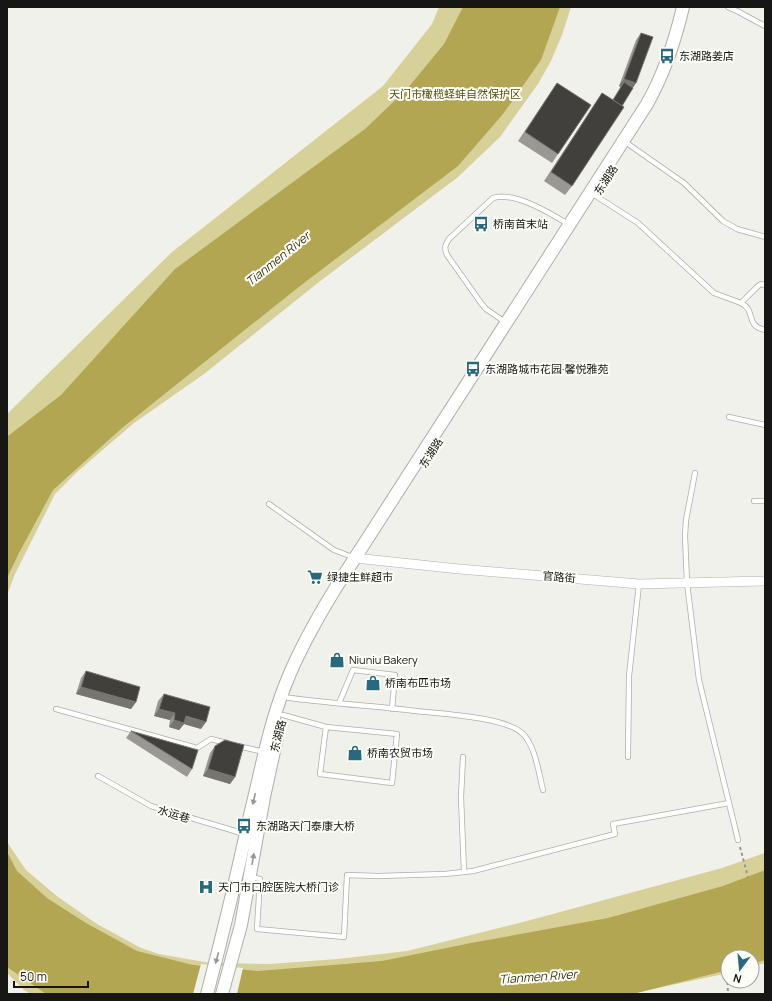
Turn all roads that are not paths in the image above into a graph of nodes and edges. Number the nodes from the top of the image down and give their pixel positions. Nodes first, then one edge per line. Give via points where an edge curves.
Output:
1 (683, 7) edge
2 (688, 7) edge
3 (728, 7) edge
4 (739, 9) edge
5 (765, 26) edge
6 (628, 144) junction
7 (596, 196) junction
8 (570, 225) junction
9 (765, 237) edge
10 (765, 285) edge
11 (741, 303) junction
12 (507, 322) junction
13 (765, 330) edge
14 (729, 417) dead end
15 (765, 425) edge
16 (695, 473) dead end
17 (754, 501) dead end
18 (765, 501) edge
19 (269, 504) dead end
20 (359, 559) junction
21 (765, 582) edge
22 (687, 583) junction
23 (639, 584) junction
24 (285, 697) junction
25 (339, 703) junction
26 (56, 709) dead end
27 (392, 709) junction
28 (283, 715) junction
29 (326, 727) junction
30 (269, 754) junction
31 (463, 757) dead end
32 (628, 757) dead end
33 (98, 776) dead end
34 (543, 790) dead end
35 (729, 803) junction
36 (251, 835) junction
37 (738, 840) road end
38 (464, 872) junction
39 (250, 876) junction
40 (207, 994) edge
41 (222, 994) edge

1 - 8 main road, 东湖路 via 667,61 655,90
2 - 6 main road, 东湖路 via 667,77
3 - 4 lane
4 - 5 lane
6 - 7 main road, 东湖路
6 - 9 lane via 684,183 723,221 737,229
7 - 11 lane via 638,223 714,293
7 - 20 main road, 东湖路
8 - 12 main road, 东湖路
8 - 12 lane via 539,207 504,196 493,198 446,243 447,255 481,303
10 - 11 lane via 758,286
11 - 13 lane via 747,308 754,326
12 - 20 main road, 东湖路
14 - 15 lane
16 - 22 lane via 686,520
17 - 18 lane
19 - 20 lane via 334,550
20 - 23 street, 官路街
20 - 24 main road, 东湖路 via 312,628 294,664
21 - 22 street, 官路街
22 - 23 street, 官路街
22 - 35 lane via 699,680
23 - 32 lane via 629,676
24 - 25 lane
24 - 28 main road, 东湖路
24 - 30 main road, 东湖路
25 - 27 lane
25 - 27 lane via 353,670 395,675
26 - 30 lane via 197,748 211,739
27 - 34 lane via 495,721 515,728 524,734 531,746
28 - 29 lane
28 - 30 main road, 东湖路
29 - 29 lane via 397,734 392,783 320,774
30 - 36 main road, 东湖路
31 - 38 lane
33 - 36 lane, 水运巷 via 151,806
35 - 37 lane
35 - 38 lane via 613,824 615,834
39 -> 36 main road, 东湖路
36 -> 40 main road, 东湖路
38 - 39 lane via 347,875 344,937 257,929 260,878
39 - 41 main road, 东湖路 via 241,925

